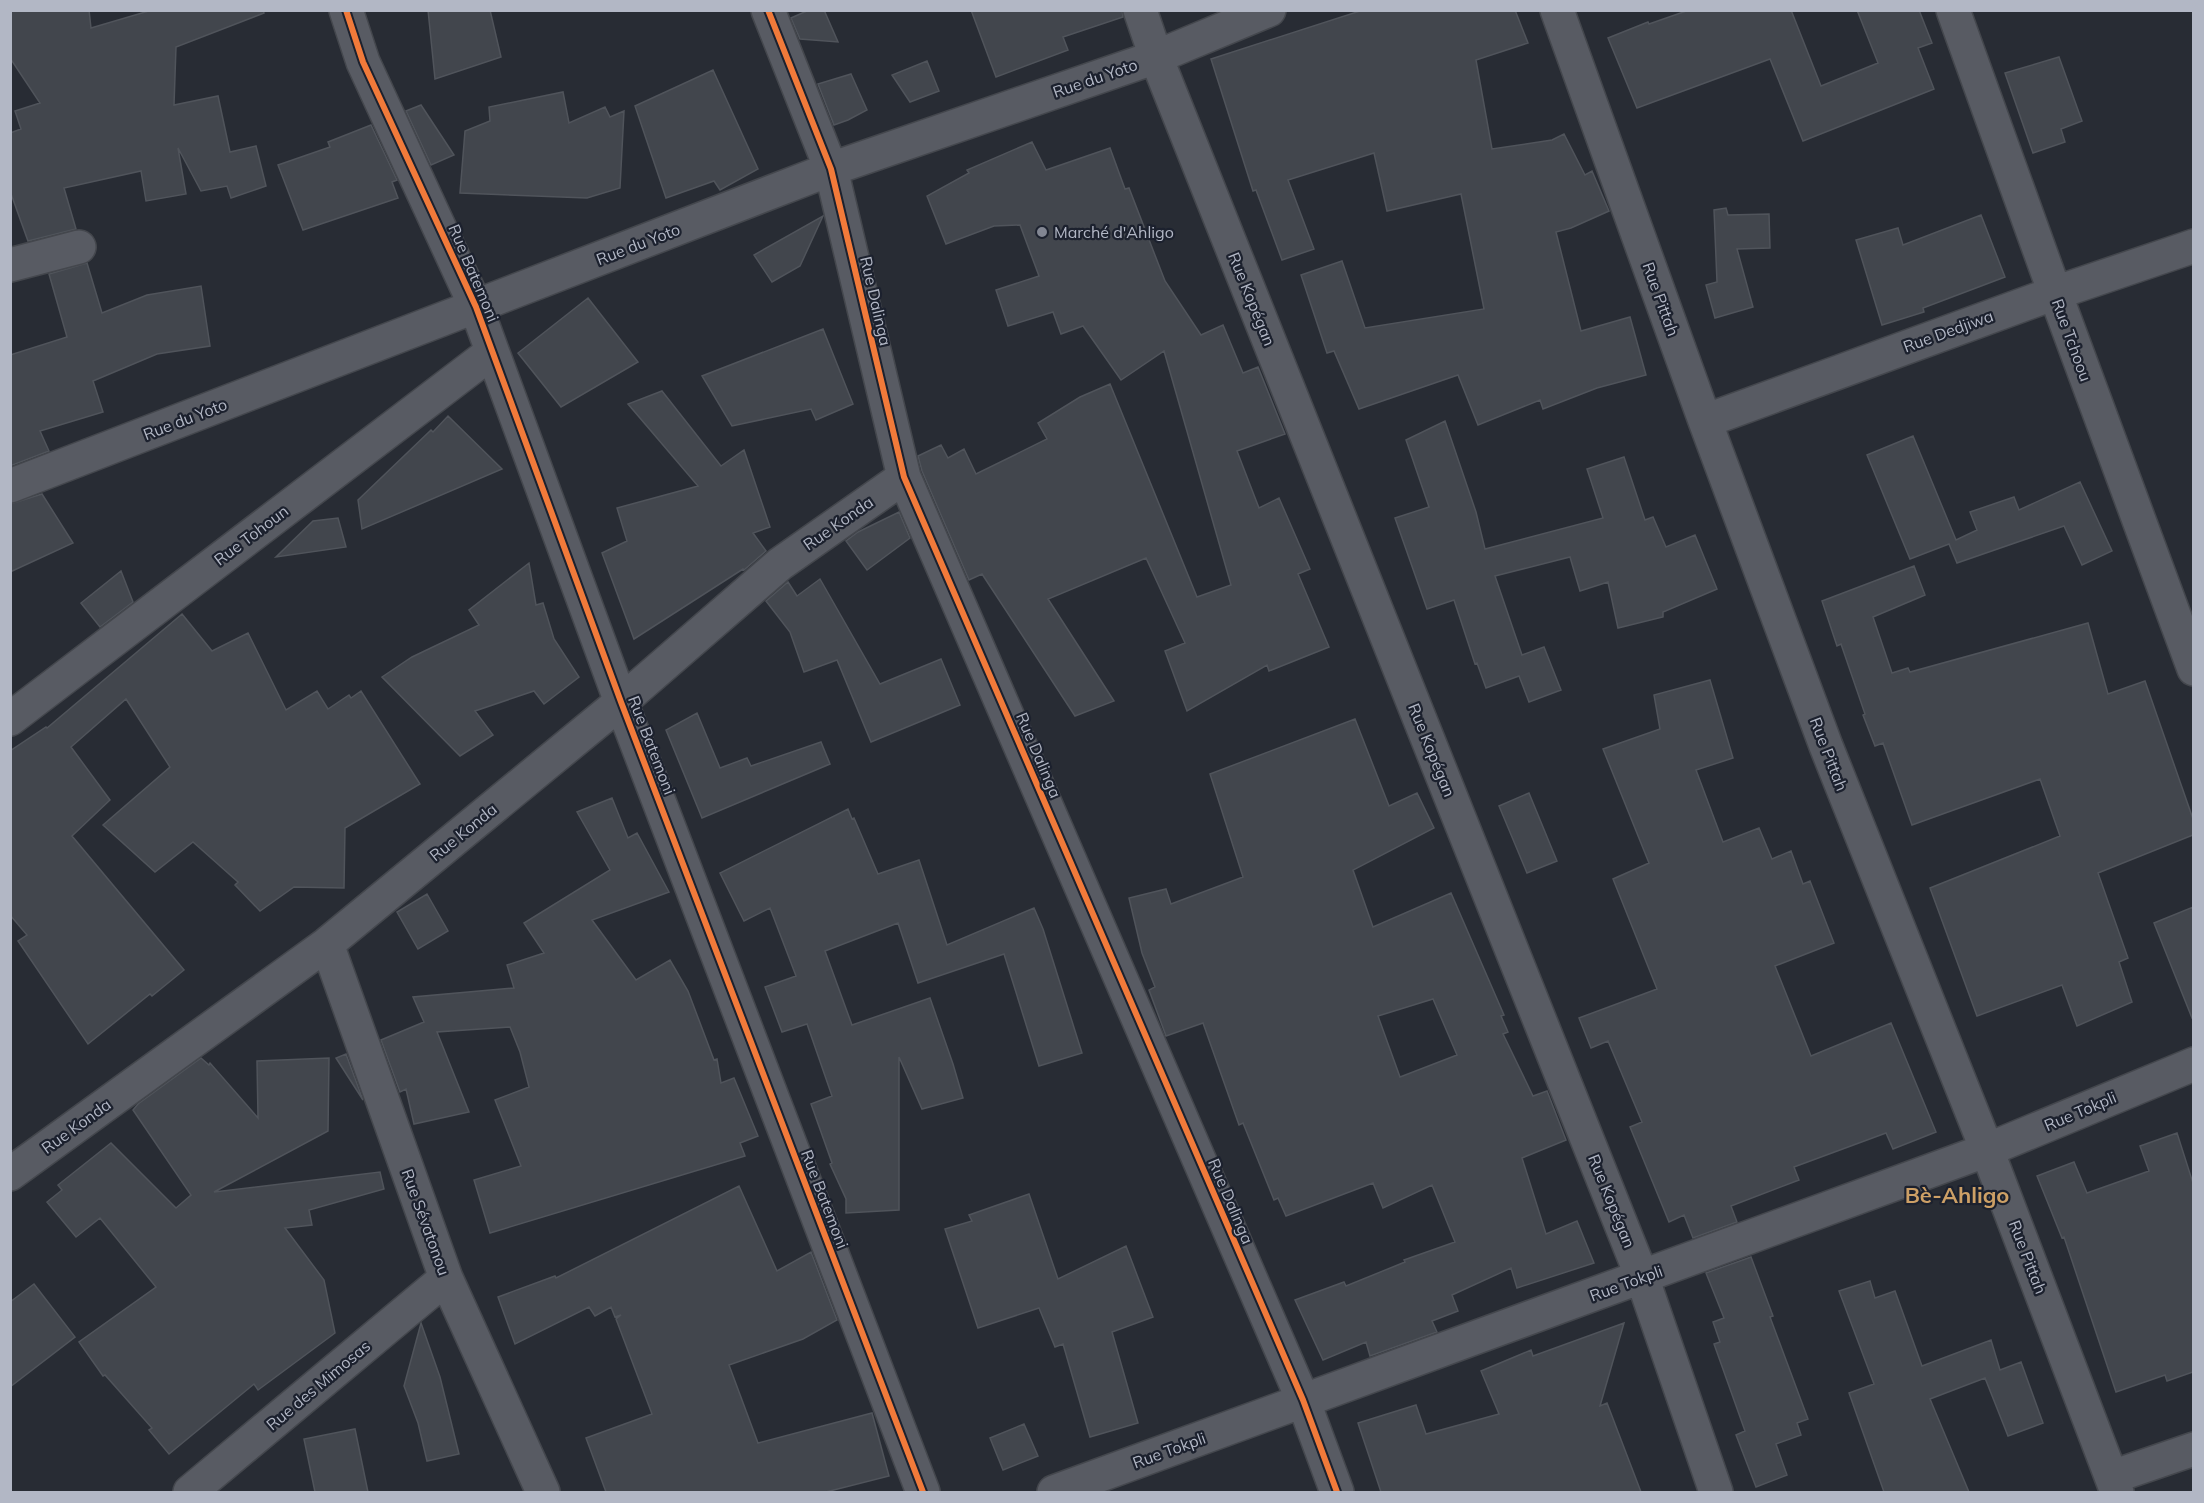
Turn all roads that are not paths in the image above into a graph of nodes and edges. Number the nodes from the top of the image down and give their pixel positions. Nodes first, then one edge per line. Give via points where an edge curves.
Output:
1 (346, 10) edge
2 (768, 10) edge
3 (1140, 10) edge
4 (1269, 10) edge
5 (1557, 10) edge
6 (1953, 10) edge
7 (1156, 57) junction
8 (831, 169) junction
9 (2193, 246) edge
10 (79, 247) dead end
11 (10, 265) edge
12 (2055, 293) junction
13 (476, 307) junction
14 (492, 352) junction
15 (1705, 421) junction
16 (904, 477) junction
17 (10, 486) edge
18 (2193, 669) edge
19 (621, 702) junction
20 (10, 719) edge
21 (327, 944) junction
22 (2193, 1064) edge
23 (1987, 1150) junction
24 (10, 1174) edge
25 (1642, 1277) junction
26 (446, 1278) junction
27 (1303, 1400) junction
28 (2193, 1449) edge
29 (2115, 1485) edge
30 (190, 1492) edge
31 (543, 1492) edge
32 (923, 1492) edge
33 (1054, 1492) edge
34 (1337, 1492) edge
35 (1716, 1492) edge

1 - 13 street, Rue Batemoni via 363,62
2 - 8 street, Rue Dalinga
3 - 7 street, Rue Kopégan
4 - 7 street, Rue du Yoto
5 - 15 street, Rue Pittah
6 - 12 street, Rue Tchoou
7 - 8 street, Rue du Yoto
7 - 25 street, Rue Kopégan
8 - 13 street, Rue du Yoto
8 - 16 street, Rue Dalinga
9 - 12 street, Rue Dedjiwa
10 - 11 street
12 - 15 street, Rue Dedjiwa
12 - 18 street, Rue Tchoou
13 - 14 street, Rue Batemoni
13 - 17 street, Rue du Yoto
14 - 19 street, Rue Batemoni
14 - 20 street, Rue Tohoun
15 - 23 street, Rue Pittah via 1826,746
16 - 19 street, Rue Konda via 780,564
16 - 27 street, Rue Dalinga
19 - 21 street, Rue Konda
19 - 32 street, Rue Batemoni
21 - 24 street, Rue Konda
21 - 26 street, Rue Sévatonou
22 - 23 street, Rue Tokpli
23 - 25 street, Rue Tokpli
23 - 29 street, Rue Pittah
25 - 27 street, Rue Tokpli
25 - 35 street, Rue Kopégan
26 - 30 street, Rue des Mimosas
26 - 31 street, Rue Sévatonou
27 - 33 street, Rue Tokpli
27 - 34 street, Rue Dalinga
28 - 29 street

